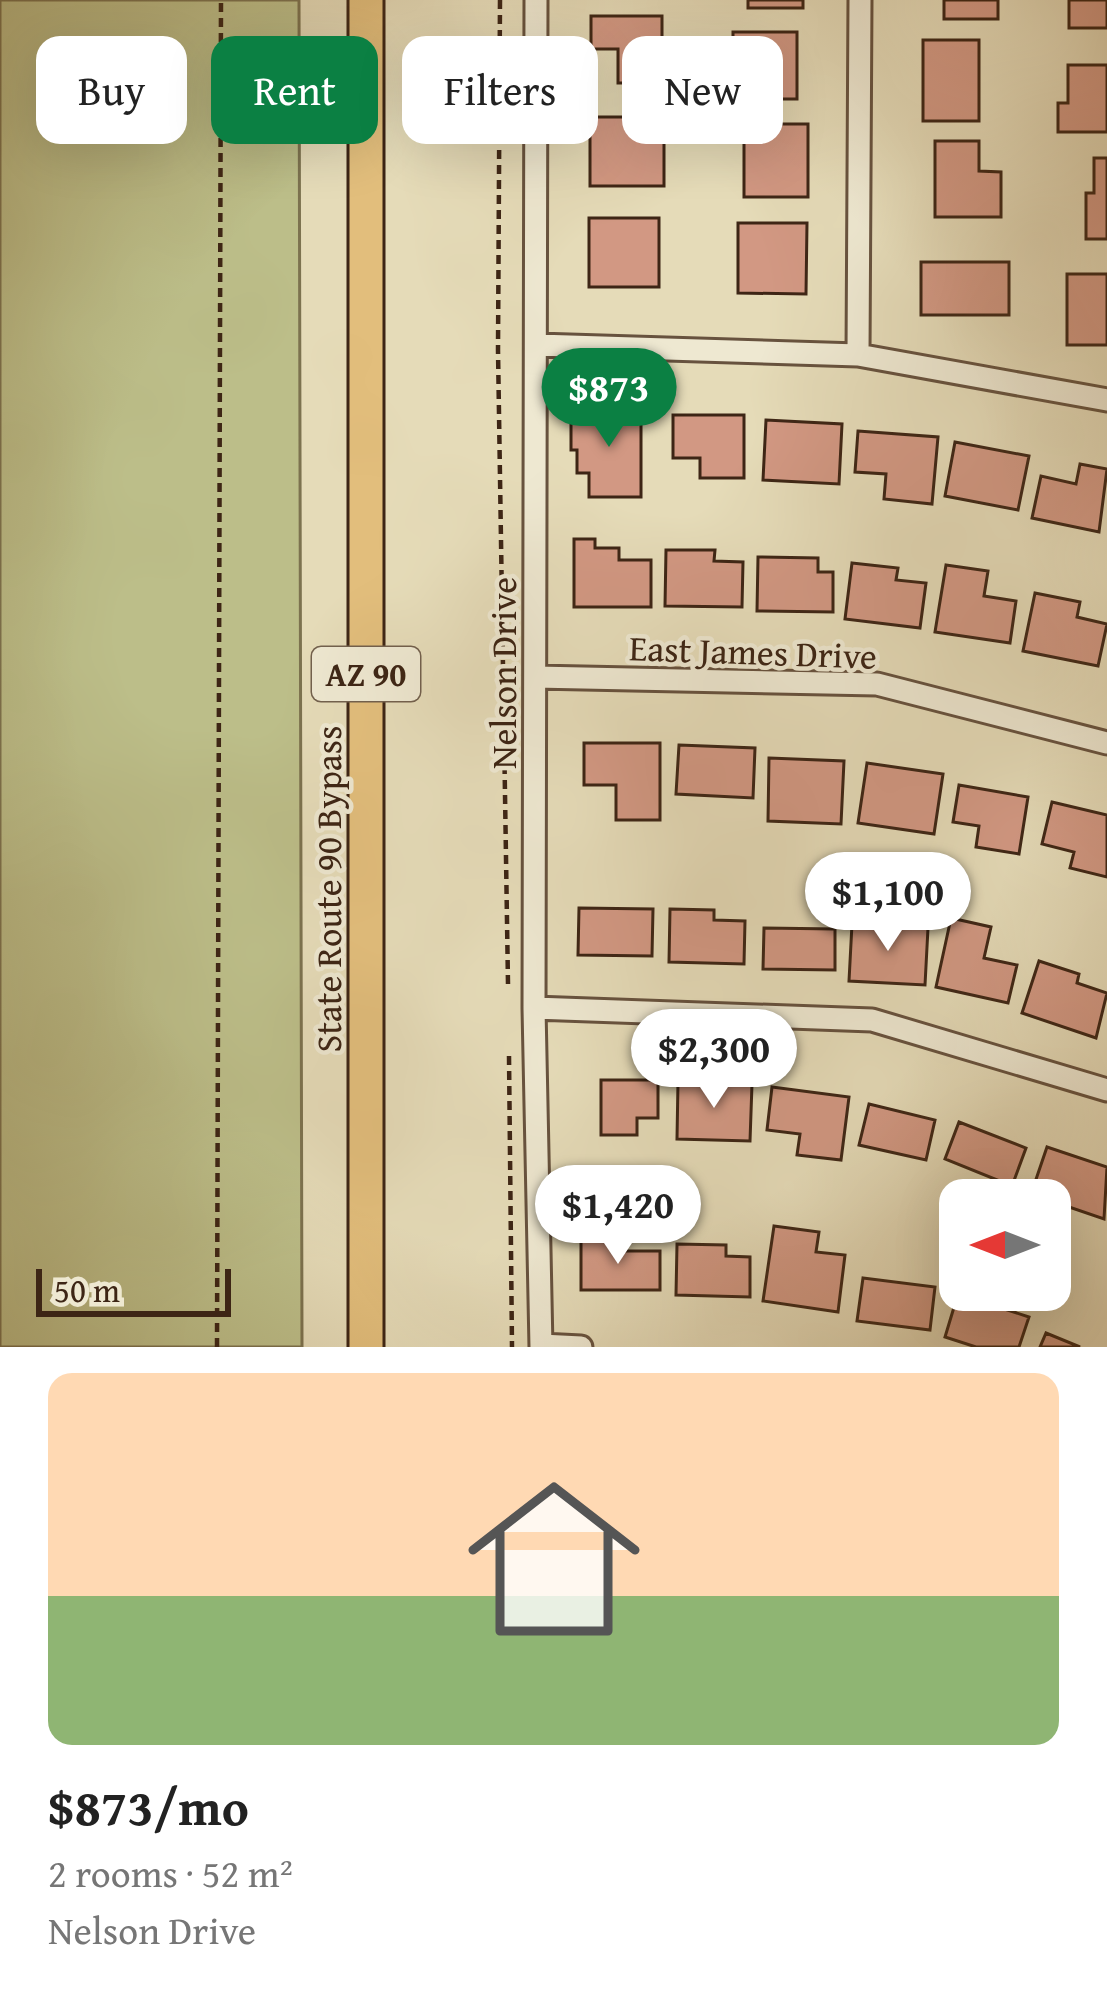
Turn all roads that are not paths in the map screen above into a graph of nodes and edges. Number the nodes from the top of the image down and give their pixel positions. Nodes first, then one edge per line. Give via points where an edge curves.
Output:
1 (366, 0) edge
2 (536, 0) edge
3 (860, 0) edge
4 (537, 345) junction
5 (858, 355) junction
6 (1107, 400) edge
7 (535, 677) junction
8 (1107, 743) edge
9 (534, 1008) junction
10 (1107, 1090) edge
11 (541, 1346) edge
12 (366, 1347) edge
13 (581, 1347) edge

1 - 12 highway, State Route 90 Bypass / AZ 90
2 - 4 street, Nelson Drive
3 - 5 street
4 - 5 street
4 - 7 street, Nelson Drive
5 - 6 street
7 - 8 street, East James Drive via 877,685
7 - 9 street, Nelson Drive
9 - 10 street via 872,1020
9 - 11 street, Nelson Drive
11 - 13 street

